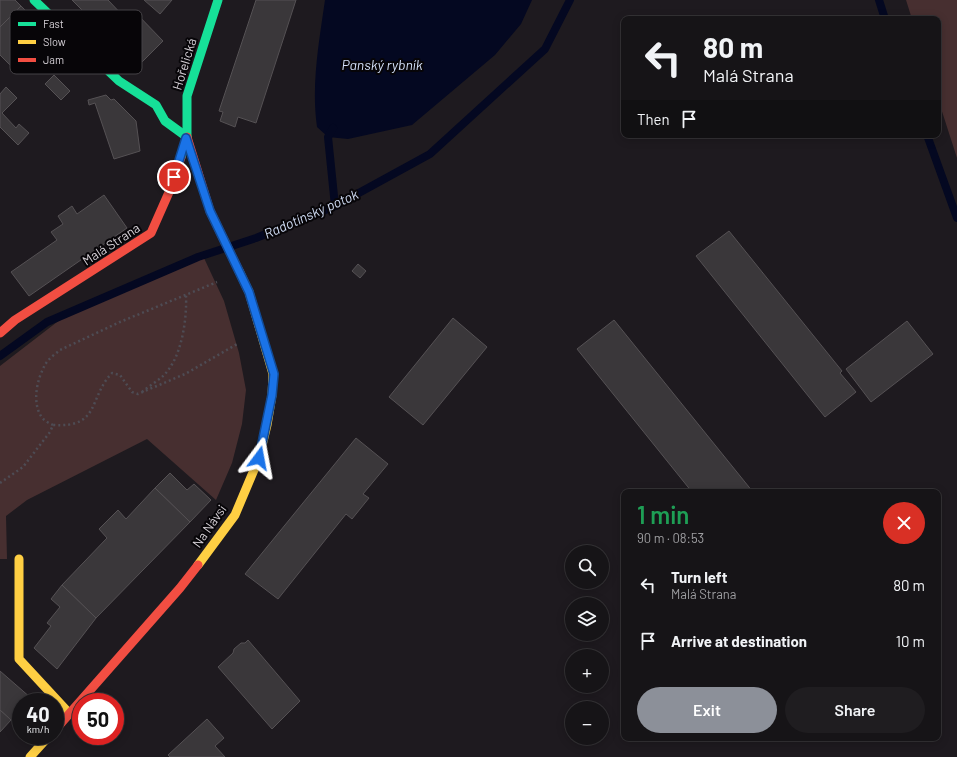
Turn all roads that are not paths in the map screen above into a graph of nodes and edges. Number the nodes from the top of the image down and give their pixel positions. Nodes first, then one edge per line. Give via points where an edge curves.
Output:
1 (34, 0) edge
2 (218, 0) edge
3 (44, 10) edge
4 (112, 74) edge
5 (186, 138) junction
6 (0, 333) edge
7 (19, 559) dead end
8 (69, 713) junction
9 (64, 719) edge
10 (41, 745) edge
11 (30, 757) edge

1 - 3 main road
2 - 5 main road, Hořelická via 187,96
4 - 5 main road via 156,106 165,121
5 - 6 main road, Malá Strana via 170,190 151,233 15,320
5 - 8 main road, Na Návsi via 210,211 249,292 274,374 271,403 259,458 235,515 180,588
7 - 8 main road via 19,659
8 - 9 main road, Na Návsi
10 - 11 main road

